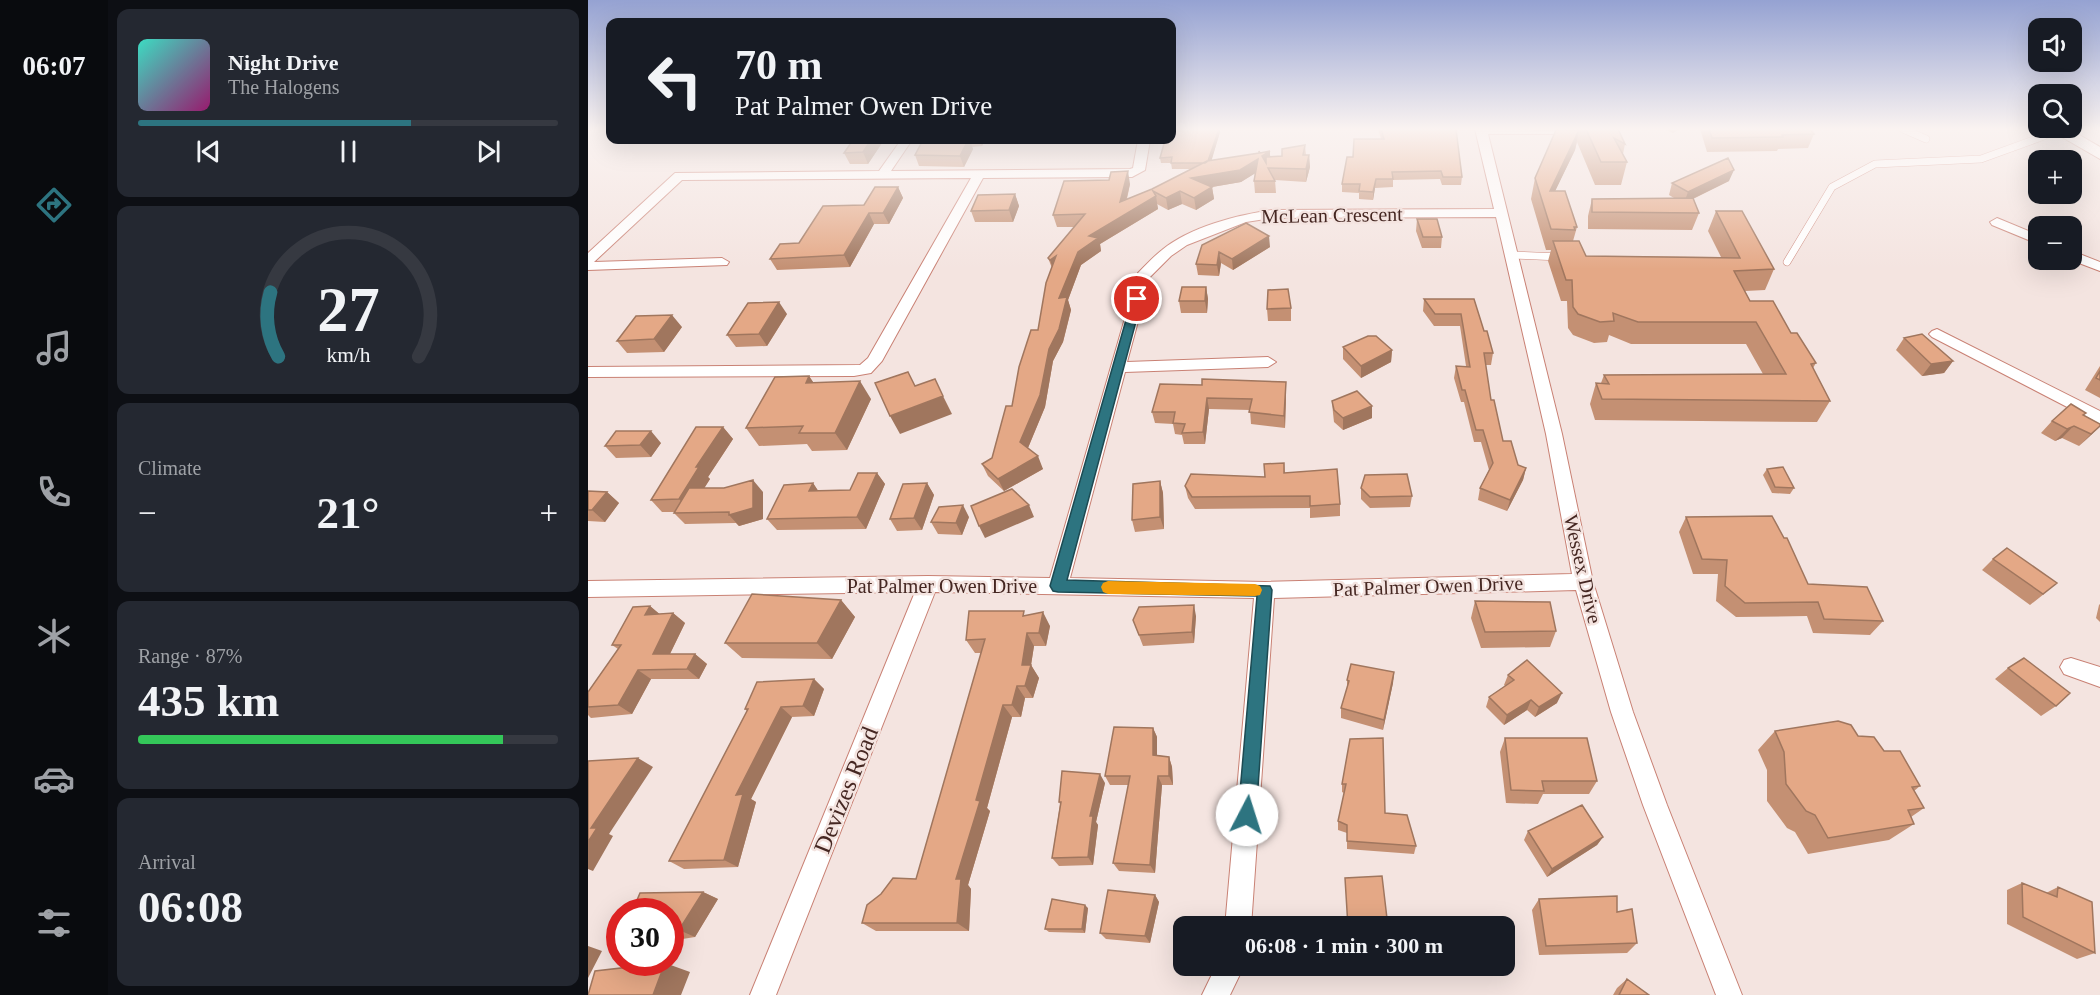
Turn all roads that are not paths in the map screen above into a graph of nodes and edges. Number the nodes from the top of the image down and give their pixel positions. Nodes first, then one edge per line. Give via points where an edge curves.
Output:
1 (737, 175) edge
2 (978, 175) edge
3 (1491, 175) edge
4 (1854, 175) edge
5 (1500, 213) junction
6 (1997, 222) dead end
7 (2028, 236) edge
8 (1511, 255) junction
9 (1566, 257) edge
10 (2082, 259) edge
11 (588, 260) edge
12 (722, 262) dead end
13 (1787, 262) dead end
14 (588, 266) edge
15 (2100, 267) edge
16 (1937, 334) dead end
17 (1268, 362) dead end
18 (1119, 367) junction
19 (588, 372) edge
20 (2100, 418) edge
21 (1583, 582) junction
22 (928, 584) junction
23 (1058, 586) junction
24 (588, 589) edge
25 (1265, 590) junction
26 (2071, 667) dead end
27 (2100, 677) edge
28 (1239, 916) edge
29 (1225, 976) edge
30 (763, 995) edge
31 (1215, 995) edge
32 (1729, 995) edge

1 - 11 street via 679,176
2 - 19 street via 874,362 865,369
3 - 5 street, Wessex Drive
4 - 13 lane via 1832,187
5 - 8 street, Wessex Drive
5 - 18 street, McLean Crescent via 1272,214 1243,218 1204,231 1166,253 1143,276
6 - 7 street
8 - 9 lane
8 - 21 street, Wessex Drive via 1554,434
10 - 15 street
12 - 14 street
16 - 20 street
17 - 18 street
18 - 23 street, McLean Crescent
21 - 25 street, Pat Palmer Owen Drive
21 - 32 street, Wessex Drive via 1637,754
22 - 23 street, Pat Palmer Owen Drive
22 - 24 street, Pat Palmer Owen Drive
22 - 30 street, Devizes Road
23 - 25 street, Pat Palmer Owen Drive
25 - 28 street
26 - 27 street
29 - 31 street

